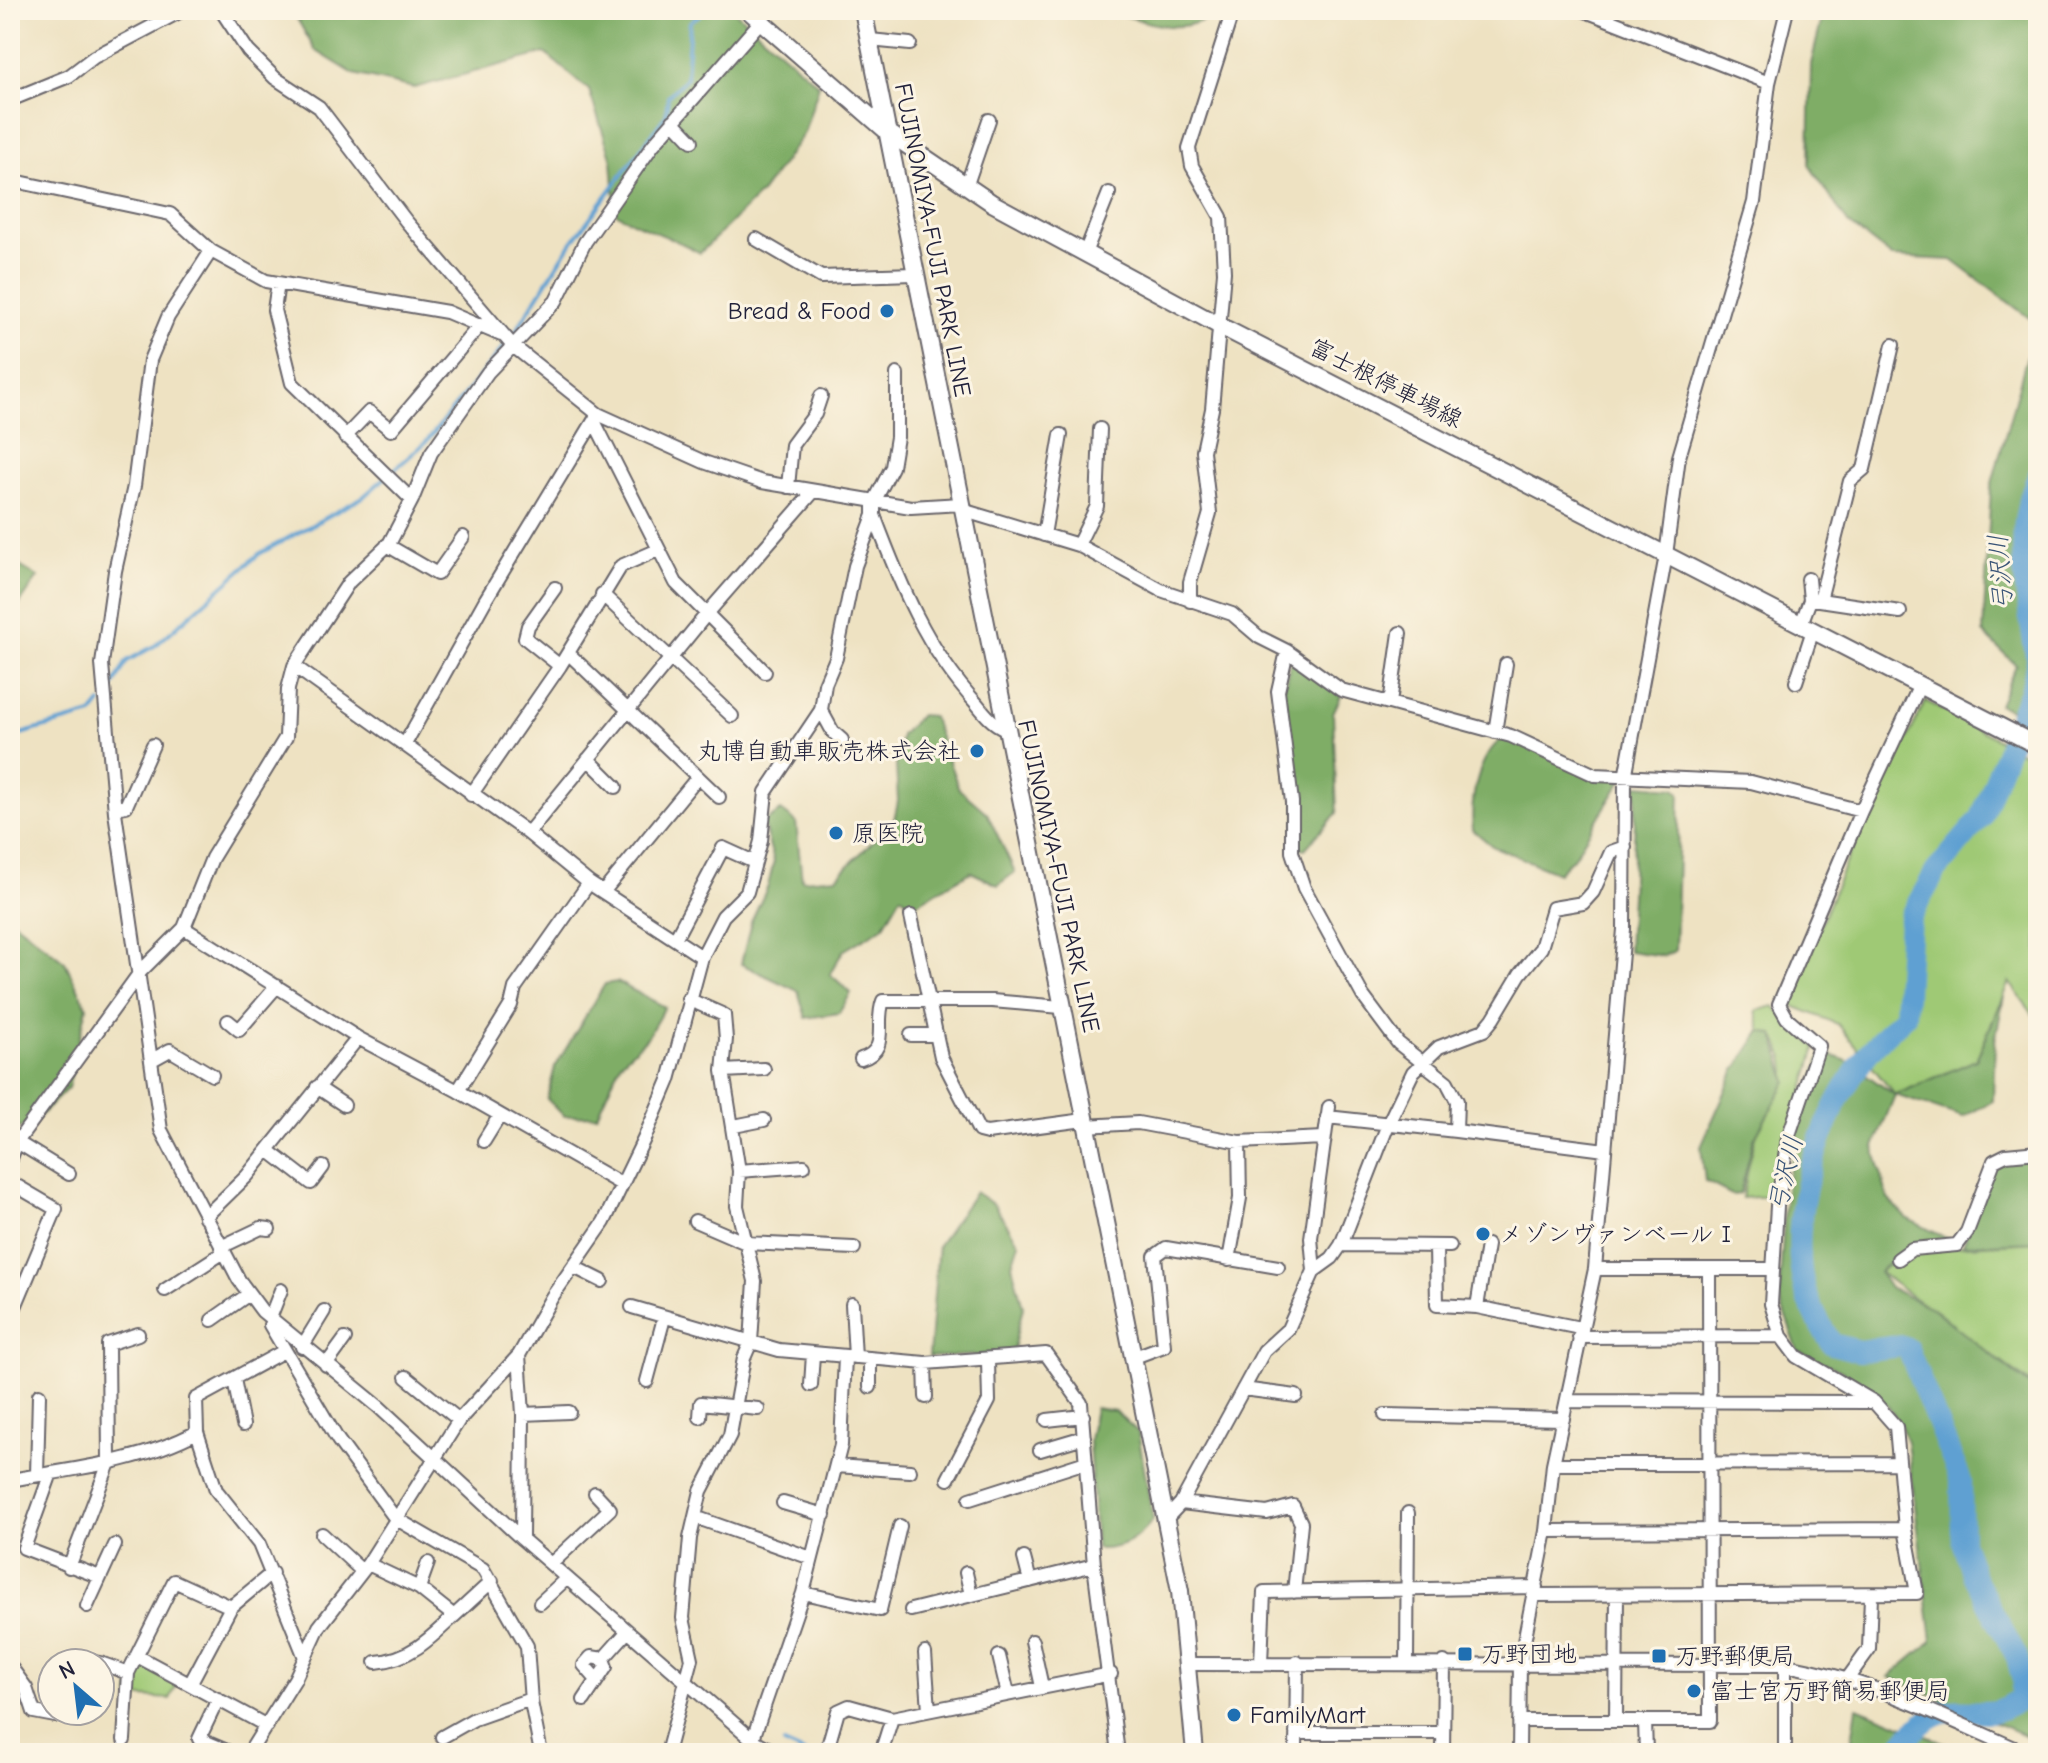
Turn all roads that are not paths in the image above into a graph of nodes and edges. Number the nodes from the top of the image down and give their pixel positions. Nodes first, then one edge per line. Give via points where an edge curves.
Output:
1 (183, 10) edge
2 (221, 10) edge
3 (863, 10) edge
4 (1233, 10) edge
5 (1583, 10) edge
6 (1787, 10) edge
7 (754, 16) edge
8 (870, 40) junction
9 (910, 44) dead end
10 (1769, 83) junction
11 (10, 100) edge
12 (989, 120) dead end
13 (673, 121) junction
14 (889, 133) junction
15 (692, 141) dead end
16 (10, 180) edge
17 (966, 187) junction
18 (1109, 193) dead end
19 (756, 239) dead end
20 (211, 251) junction
21 (1085, 253) junction
22 (914, 274) junction
23 (278, 283) junction
24 (480, 325) junction
25 (1218, 325) junction
26 (509, 341) junction
27 (1893, 345) dead end
28 (897, 374) dead end
29 (821, 396) dead end
30 (596, 418) junction
31 (1100, 429) dead end
32 (1061, 435) dead end
33 (345, 437) junction
34 (788, 487) junction
35 (814, 491) junction
36 (412, 500) junction
37 (961, 507) junction
38 (874, 508) junction
39 (1044, 535) junction
40 (463, 537) dead end
41 (387, 545) junction
42 (1078, 545) junction
43 (658, 550) junction
44 (1666, 555) junction
45 (1808, 579) dead end
46 (555, 588) dead end
47 (602, 594) junction
48 (1815, 600) junction
49 (1190, 601) junction
50 (1900, 612) dead end
51 (705, 616) junction
52 (1807, 627) junction
53 (1400, 633) dead end
54 (1287, 651) junction
55 (568, 653) junction
56 (670, 658) junction
57 (1506, 664) dead end
58 (294, 666) junction
59 (560, 666) junction
60 (765, 672) dead end
61 (1796, 682) dead end
62 (1920, 685) junction
63 (1390, 703) junction
64 (628, 709) junction
65 (821, 710) junction
66 (732, 716) dead end
67 (1004, 728) junction
68 (1495, 732) junction
69 (842, 740) dead end
70 (405, 744) junction
71 (2036, 744) edge
72 (153, 745) dead end
73 (588, 759) junction
74 (697, 778) junction
75 (1625, 778) junction
76 (616, 787) dead end
77 (471, 795) junction
78 (719, 797) dead end
79 (115, 808) junction
80 (1861, 811) junction
81 (528, 833) junction
82 (1625, 847) junction
83 (754, 862) junction
84 (589, 883) junction
85 (604, 891) junction
86 (911, 916) dead end
87 (184, 928) junction
88 (676, 937) junction
89 (702, 957) junction
90 (141, 971) junction
91 (277, 986) junction
92 (688, 999) junction
93 (930, 1000) junction
94 (1061, 1007) junction
95 (228, 1021) dead end
96 (911, 1035) dead end
97 (935, 1035) junction
98 (358, 1038) junction
99 (861, 1059) dead end
100 (152, 1060) junction
101 (1420, 1063) junction
102 (764, 1069) dead end
103 (723, 1071) junction
104 (212, 1075) dead end
105 (317, 1087) junction
106 (458, 1091) junction
107 (344, 1105) dead end
108 (500, 1115) junction
109 (764, 1120) dead end
110 (1389, 1122) junction
111 (1085, 1123) junction
112 (734, 1126) junction
113 (1456, 1131) junction
114 (1323, 1138) junction
115 (484, 1141) dead end
116 (17, 1142) junction
117 (1239, 1142) junction
118 (268, 1150) junction
119 (1605, 1150) junction
120 (2038, 1152) edge
121 (10, 1161) edge
122 (804, 1166) dead end
123 (323, 1167) dead end
124 (739, 1171) junction
125 (69, 1174) dead end
126 (10, 1182) edge
127 (621, 1184) junction
128 (205, 1217) junction
129 (695, 1221) dead end
130 (269, 1229) dead end
131 (746, 1243) junction
132 (1341, 1245) junction
133 (1487, 1245) dead end
134 (1436, 1246) junction
135 (1450, 1246) dead end
136 (854, 1248) dead end
137 (222, 1250) junction
138 (1898, 1259) dead end
139 (1229, 1260) junction
140 (574, 1267) junction
141 (1278, 1267) dead end
142 (1595, 1269) junction
143 (1773, 1269) junction
144 (1709, 1270) junction
145 (1314, 1271) junction
146 (602, 1281) dead end
147 (165, 1290) dead end
148 (281, 1290) dead end
149 (249, 1294) junction
150 (852, 1304) dead end
151 (632, 1307) dead end
152 (1477, 1307) junction
153 (324, 1311) dead end
154 (266, 1315) junction
155 (664, 1318) junction
156 (10, 1319) edge
157 (212, 1320) dead end
158 (1580, 1332) junction
159 (138, 1334) dead end
160 (1781, 1336) junction
161 (1711, 1337) junction
162 (345, 1339) dead end
163 (751, 1342) junction
164 (302, 1347) junction
165 (284, 1351) junction
166 (813, 1354) junction
167 (519, 1355) junction
168 (850, 1357) junction
169 (870, 1358) junction
170 (1132, 1358) junction
171 (988, 1361) junction
172 (925, 1363) junction
173 (326, 1365) junction
174 (406, 1377) dead end
175 (234, 1379) junction
176 (647, 1381) dead end
177 (811, 1385) dead end
178 (870, 1387) dead end
179 (1243, 1389) junction
180 (39, 1395) dead end
181 (1296, 1396) dead end
182 (926, 1397) dead end
183 (1567, 1401) junction
184 (1709, 1402) junction
185 (1874, 1402) junction
186 (738, 1407) junction
187 (758, 1409) dead end
188 (569, 1412) dead end
189 (523, 1414) junction
190 (1385, 1415) dead end
191 (1083, 1416) junction
192 (700, 1417) dead end
193 (1563, 1419) junction
194 (459, 1420) junction
195 (1047, 1420) dead end
196 (243, 1425) dead end
197 (197, 1432) junction
198 (1084, 1437) junction
199 (1040, 1450) dead end
200 (435, 1460) junction
201 (1086, 1462) junction
202 (109, 1463) junction
203 (1899, 1463) junction
204 (1553, 1464) junction
205 (1712, 1465) junction
206 (836, 1466) junction
207 (910, 1471) dead end
208 (51, 1473) junction
209 (37, 1475) junction
210 (948, 1479) dead end
211 (10, 1480) edge
212 (595, 1493) dead end
213 (970, 1499) dead end
214 (783, 1503) dead end
215 (1181, 1503) junction
216 (1408, 1513) dead end
217 (824, 1515) junction
218 (695, 1517) junction
219 (395, 1518) junction
220 (1165, 1520) junction
221 (900, 1526) dead end
222 (1905, 1529) junction
223 (1546, 1531) junction
224 (1710, 1532) junction
225 (322, 1534) dead end
226 (522, 1539) junction
227 (115, 1545) dead end
228 (811, 1558) junction
229 (1024, 1558) dead end
230 (428, 1563) dead end
231 (551, 1564) junction
232 (1094, 1565) junction
233 (69, 1567) junction
234 (365, 1568) junction
235 (272, 1573) junction
236 (966, 1573) dead end
237 (100, 1577) junction
238 (567, 1578) junction
239 (492, 1581) junction
240 (1030, 1581) junction
241 (419, 1588) junction
242 (1407, 1590) junction
243 (1535, 1591) junction
244 (1294, 1592) junction
245 (803, 1593) junction
246 (971, 1595) junction
247 (1710, 1595) junction
248 (1617, 1596) junction
249 (1871, 1596) junction
250 (540, 1603) dead end
251 (87, 1606) dead end
252 (231, 1607) junction
253 (911, 1610) dead end
254 (454, 1616) junction
255 (627, 1632) junction
256 (1032, 1641) dead end
257 (925, 1653) dead end
258 (304, 1655) junction
259 (999, 1656) dead end
260 (139, 1657) junction
261 (603, 1659) junction
262 (376, 1662) dead end
263 (1297, 1662) junction
264 (1444, 1662) junction
265 (1520, 1662) junction
266 (1261, 1663) junction
267 (1407, 1663) junction
268 (1615, 1663) junction
269 (1710, 1663) junction
270 (1189, 1664) junction
271 (1785, 1665) junction
272 (10, 1666) edge
273 (116, 1669) edge
274 (128, 1673) junction
275 (1111, 1674) junction
276 (1848, 1678) junction
277 (686, 1679) junction
278 (597, 1680) junction
279 (190, 1684) junction
280 (1042, 1687) junction
281 (1008, 1694) junction
282 (218, 1699) junction
283 (531, 1699) junction
284 (584, 1700) dead end
285 (929, 1710) junction
286 (36, 1712) edge
287 (892, 1718) junction
288 (1519, 1721) junction
289 (1616, 1721) junction
290 (1645, 1721) junction
291 (267, 1726) junction
292 (1296, 1733) junction
293 (1443, 1733) junction
294 (442, 1737) dead end
295 (124, 1740) dead end
296 (753, 1740) junction
297 (232, 1753) edge
298 (249, 1753) edge
299 (541, 1753) edge
300 (667, 1753) edge
301 (748, 1753) edge
302 (777, 1753) edge
303 (826, 1753) edge
304 (881, 1753) edge
305 (1118, 1753) edge
306 (1195, 1753) edge
307 (1296, 1753) edge
308 (1443, 1753) edge
309 (1519, 1753) edge
310 (1646, 1753) edge
311 (1785, 1753) edge
312 (2026, 1753) edge

1 - 11 street via 69,76
2 - 26 street via 275,78 319,107 406,221
3 - 8 main road, FUJINOMIYA-FUJI PARK LINE
4 - 25 street via 1189,148 1192,166 1221,217 1224,272
5 - 10 street
6 - 10 street
7 - 13 street
7 - 14 main road, 富士根停車場線
8 - 9 street
8 - 14 main road, FUJINOMIYA-FUJI PARK LINE
10 - 44 street via 1754,202 1689,416
12 - 17 street
13 - 15 street
13 - 26 street via 585,242 556,301
14 - 17 main road, 富士根停車場線
14 - 22 main road, FUJINOMIYA-FUJI PARK LINE
16 - 20 street via 170,214
17 - 21 main road, 富士根停車場線
18 - 21 street
19 - 22 street via 821,277
20 - 23 street via 232,266
20 - 79 street via 168,317 150,360 102,664
21 - 25 main road, 富士根停車場線
22 - 37 main road, FUJINOMIYA-FUJI PARK LINE
23 - 24 street via 447,312
23 - 33 street via 274,310 292,383
24 - 26 street
24 - 33 street via 391,430 369,412
25 - 44 main road, 富士根停車場線
25 - 49 street via 1203,451 1210,513 1190,582
26 - 30 street
26 - 36 street via 431,453
27 - 48 street via 1864,469 1850,481
28 - 38 street via 892,467
29 - 34 street via 815,414 792,445
30 - 34 street via 704,462
30 - 43 street
30 - 70 street
31 - 42 street via 1097,506
32 - 39 street
33 - 36 street
34 - 35 street
35 - 38 street
35 - 51 street
36 - 41 street
37 - 38 street
37 - 39 street
37 - 67 main road, FUJINOMIYA-FUJI PARK LINE
38 - 65 street
38 - 67 street via 900,583 932,649 966,693
39 - 42 street
40 - 41 street via 437,574
41 - 58 street via 349,582
42 - 49 street
43 - 47 street via 621,566
43 - 51 street via 676,583
44 - 52 main road, 富士根停車場線
44 - 75 street
45 - 48 street
46 - 59 street via 525,630 525,638
47 - 55 street
47 - 56 street
48 - 50 street
48 - 52 street
49 - 54 street via 1232,614 1259,637
51 - 56 street
51 - 60 street
52 - 61 street
52 - 62 main road, 富士根停車場線
53 - 63 street
54 - 63 street via 1341,690
54 - 101 street via 1278,691 1292,802 1292,852 1304,888 1363,996
55 - 59 street
55 - 64 street
56 - 64 street
56 - 66 street
57 - 68 street
58 - 70 street
58 - 87 street via 286,737 212,858
59 - 77 street
62 - 71 main road, 富士根停車場線
62 - 80 street
63 - 68 street
64 - 73 street
64 - 74 street
65 - 69 street
65 - 83 street via 766,792
67 - 94 main road, FUJINOMIYA-FUJI PARK LINE
68 - 75 street via 1595,775
70 - 77 street
72 - 79 street via 126,806
73 - 76 street
73 - 81 street
74 - 78 street
74 - 85 street
75 - 80 street via 1751,782
75 - 82 street
77 - 81 street
79 - 90 street
80 - 143 street via 1779,1004 1819,1046 1788,1138
81 - 84 street
82 - 101 street via 1611,852 1583,903 1553,908 1541,948 1484,1030 1439,1047
82 - 119 street via 1624,929
83 - 88 street via 723,848
83 - 89 street via 747,892 723,916
84 - 85 street
84 - 106 street via 515,988 511,1005
85 - 88 street
86 - 93 street
87 - 90 street
87 - 91 street
88 - 89 street
89 - 92 street
90 - 100 street
90 - 116 street
91 - 95 street via 239,1030
91 - 98 street
92 - 103 street via 724,1015
92 - 127 street via 669,1080
93 - 94 street
93 - 97 street
93 - 99 street via 883,1001 880,1044 870,1057
94 - 111 main road, FUJINOMIYA-FUJI PARK LINE
96 - 97 street
97 - 111 street via 979,1131
98 - 105 street
98 - 106 street
100 - 104 street via 170,1050
100 - 128 street via 161,1130
101 - 110 street
101 - 113 street via 1447,1082 1457,1101
102 - 103 street
103 - 112 street
105 - 107 street
105 - 118 street
106 - 108 street
108 - 115 street
108 - 127 street
109 - 112 street
110 - 113 street
110 - 114 street via 1328,1112
110 - 132 street
111 - 117 street via 1138,1123
111 - 170 main road, FUJINOMIYA-FUJI PARK LINE
112 - 124 street
113 - 119 street
114 - 117 street
114 - 145 street via 1311,1238
116 - 121 street
116 - 125 street
117 - 139 street via 1240,1198
118 - 123 street via 311,1183
118 - 128 street
119 - 142 street
120 - 138 street via 1994,1161 1957,1245 1912,1249
122 - 124 street
124 - 131 street via 737,1206
126 - 156 street via 56,1209
127 - 140 street
128 - 137 street
129 - 131 street
130 - 137 street via 261,1228
131 - 136 street
131 - 163 street via 755,1281
132 - 134 street
132 - 145 street
133 - 152 street
134 - 135 street
134 - 152 street via 1437,1305
137 - 147 street
137 - 149 street
139 - 141 street
139 - 170 street via 1166,1248 1155,1256 1164,1346
140 - 146 street
140 - 167 street
142 - 144 street
142 - 158 street
143 - 144 street
143 - 160 street via 1771,1304
144 - 161 street
145 - 179 street via 1288,1329 1264,1351
148 - 154 street
149 - 154 street
149 - 157 street
150 - 168 street
151 - 155 street
152 - 158 street
153 - 164 street
154 - 164 street
154 - 165 street
155 - 163 street
155 - 176 street
158 - 161 street
158 - 183 street
159 - 202 street via 108,1344
160 - 161 street
160 - 185 street via 1810,1367
161 - 184 street
162 - 173 street
163 - 166 street
163 - 186 street
164 - 173 street
165 - 175 street
165 - 219 street via 338,1440
166 - 168 street
166 - 177 street
167 - 189 street
167 - 194 street
168 - 169 street
168 - 206 street
169 - 172 street
169 - 178 street
170 - 220 main road, FUJINOMIYA-FUJI PARK LINE
171 - 172 street
171 - 191 street via 1046,1354 1081,1403
171 - 210 street via 989,1401
172 - 182 street
173 - 200 street
174 - 194 street
175 - 196 street
175 - 197 street via 196,1399
179 - 181 street
179 - 215 street
180 - 209 street
183 - 184 street
183 - 193 street
184 - 185 street
184 - 205 street
185 - 203 street via 1896,1427
186 - 187 street
186 - 192 street via 701,1403
186 - 218 street
188 - 189 street
189 - 226 street
190 - 193 street
191 - 195 street
191 - 198 street
193 - 204 street
194 - 200 street
197 - 202 street
197 - 235 street via 216,1490 259,1544
198 - 199 street
198 - 201 street
200 - 219 street
200 - 226 street
201 - 213 street
201 - 232 street
202 - 208 street
202 - 233 street
203 - 205 street
203 - 222 street
204 - 205 street
204 - 223 street
205 - 224 street
206 - 207 street
206 - 217 street
208 - 209 street
208 - 233 street via 24,1548
209 - 211 street
212 - 231 street via 610,1509
214 - 217 street
215 - 220 street
215 - 244 street via 1267,1513 1293,1506 1301,1523
216 - 242 street
217 - 228 street
218 - 228 street
218 - 277 street via 684,1573 683,1618 692,1659
219 - 234 street
219 - 239 street via 483,1569
220 - 270 main road, FUJINOMIYA-FUJI PARK LINE
221 - 245 street via 880,1610
222 - 224 street
222 - 249 street via 1917,1593
223 - 224 street
223 - 243 street
224 - 247 street
225 - 234 street
226 - 231 street
227 - 237 street
228 - 245 street
229 - 240 street
230 - 241 street
231 - 238 street
232 - 240 street
232 - 275 street
233 - 237 street
234 - 241 street
234 - 258 street
235 - 252 street
235 - 258 street
236 - 246 street
237 - 251 street
238 - 250 street
238 - 255 street
239 - 254 street
239 - 283 street via 527,1646
240 - 246 street
241 - 254 street
242 - 243 street
242 - 244 street
242 - 267 street
243 - 248 street
243 - 265 street
244 - 266 street via 1264,1592
245 - 296 street
246 - 253 street
247 - 248 street
247 - 249 street
247 - 269 street
248 - 268 street
249 - 276 street via 1869,1649
252 - 260 street via 174,1581
252 - 279 street
254 - 262 street via 424,1645 396,1660
255 - 261 street
255 - 277 street
256 - 280 street
257 - 285 street
258 - 291 street
259 - 281 street
260 - 274 street
260 - 279 street
261 - 278 street via 606,1667
261 - 278 street via 591,1657 584,1665
263 - 266 street
263 - 267 street
263 - 292 street
264 - 265 street
264 - 267 street
264 - 293 street
265 - 268 street
265 - 288 street
266 - 270 street
268 - 269 street
268 - 289 street
269 - 271 street
269 - 290 street via 1710,1721
270 - 306 main road, FUJINOMIYA-FUJI PARK LINE
271 - 276 street
271 - 311 street
272 - 286 street
273 - 274 street
274 - 295 street
275 - 280 street
275 - 305 street
276 - 312 street
277 - 296 street
277 - 300 street
278 - 284 street
279 - 282 street
280 - 281 street
281 - 285 street
282 - 291 street
282 - 297 street via 199,1739
283 - 294 street
283 - 299 street
285 - 287 street
287 - 303 street via 849,1706 838,1711
287 - 304 street
288 - 289 street
288 - 309 street
289 - 290 street
290 - 310 street
291 - 298 street
292 - 293 street
292 - 307 street
293 - 308 street
296 - 301 street
296 - 302 street

